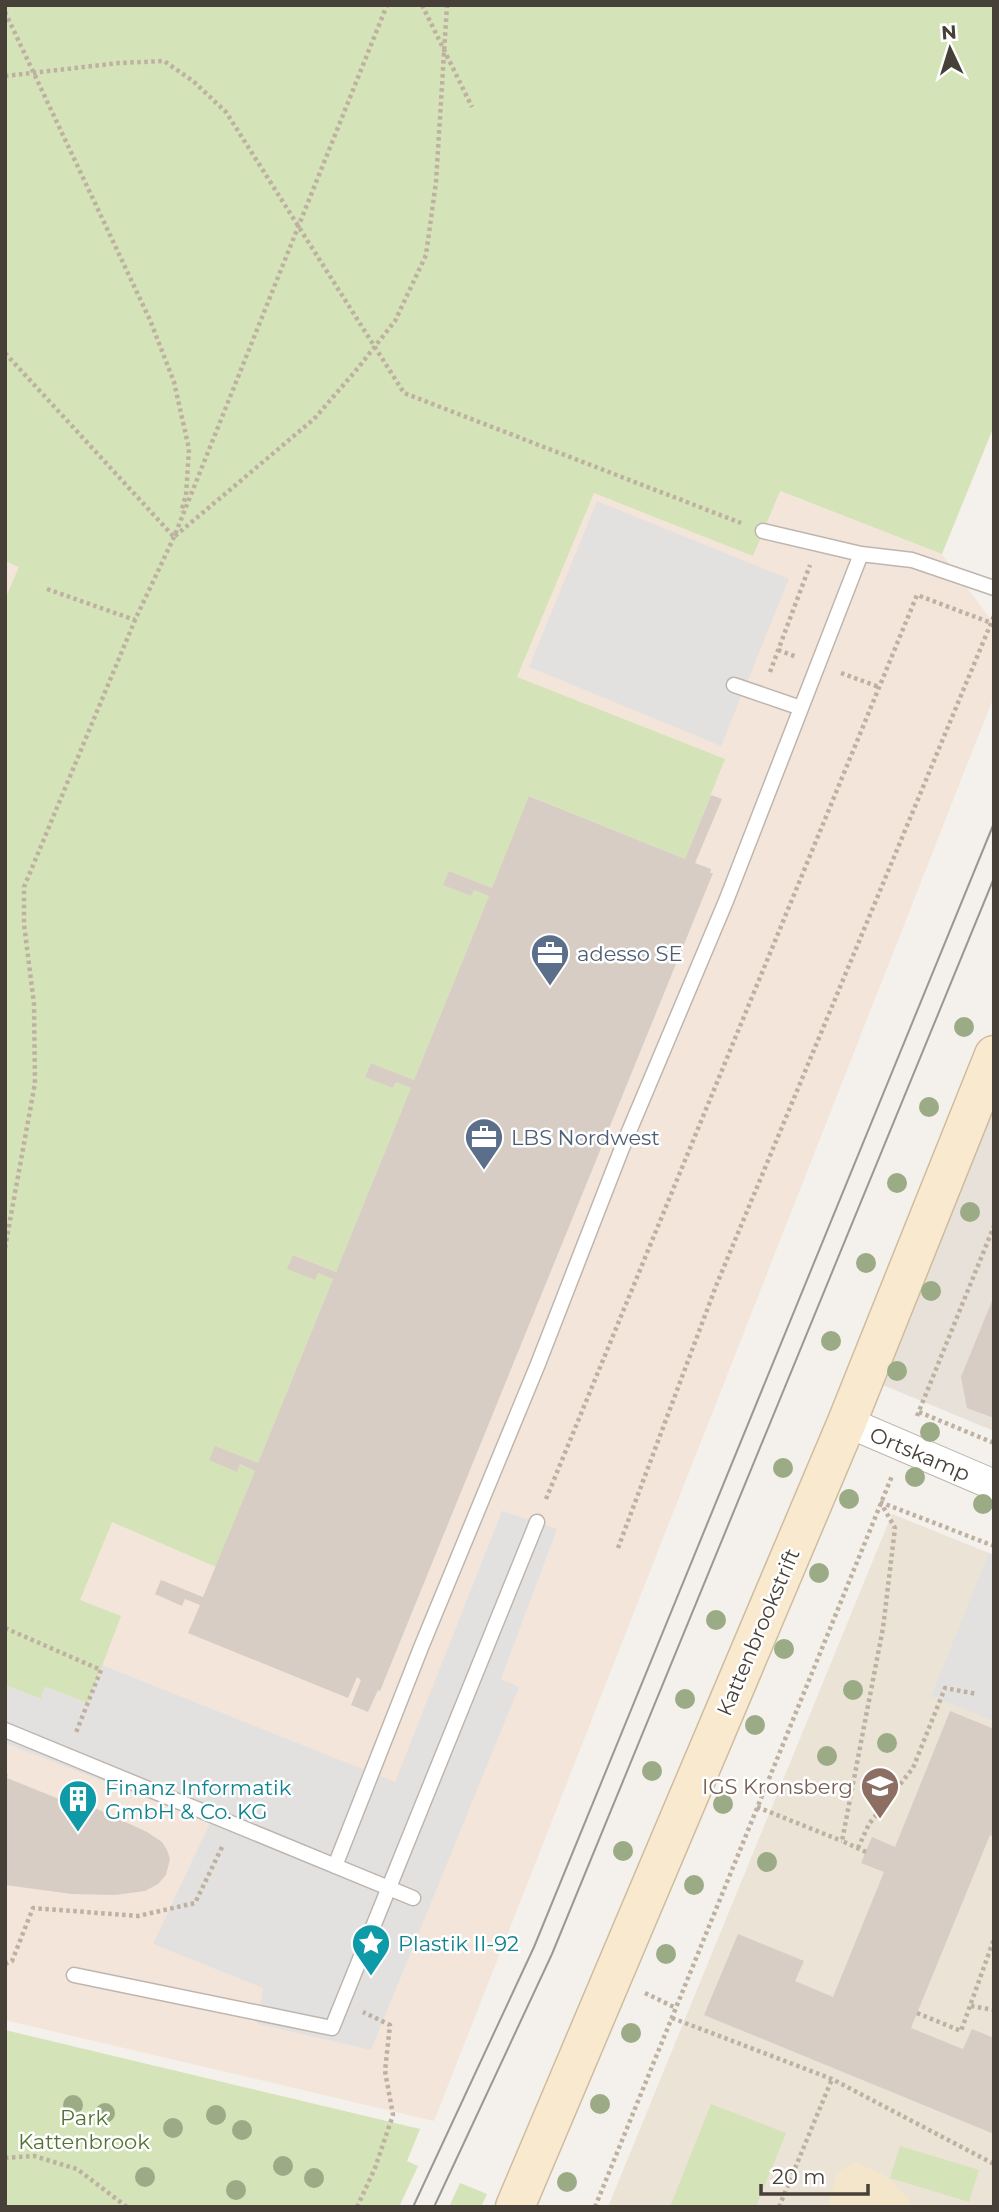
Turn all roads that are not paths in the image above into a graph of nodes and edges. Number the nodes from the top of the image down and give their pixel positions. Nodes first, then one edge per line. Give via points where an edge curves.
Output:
1 (763, 531) road end
2 (861, 554) junction
3 (994, 588) edge
4 (734, 685) dead end
5 (801, 708) junction
6 (994, 1055) edge
7 (847, 1422) junction
8 (994, 1485) edge
9 (537, 1522) road end
10 (5, 1730) edge
11 (334, 1866) junction
12 (390, 1889) junction
13 (413, 1898) dead end
14 (74, 1975) dead end
15 (515, 2207) edge

1 - 2 lane
2 - 3 lane via 912,561
2 - 5 lane
4 - 5 lane
5 - 11 lane
6 - 7 main road, Kattenbrookstrift
7 - 8 street, Ortskamp
7 - 15 main road, Kattenbrookstrift
9 - 12 lane
10 - 11 lane
11 - 12 lane
12 - 13 lane
12 - 14 lane via 332,2028

